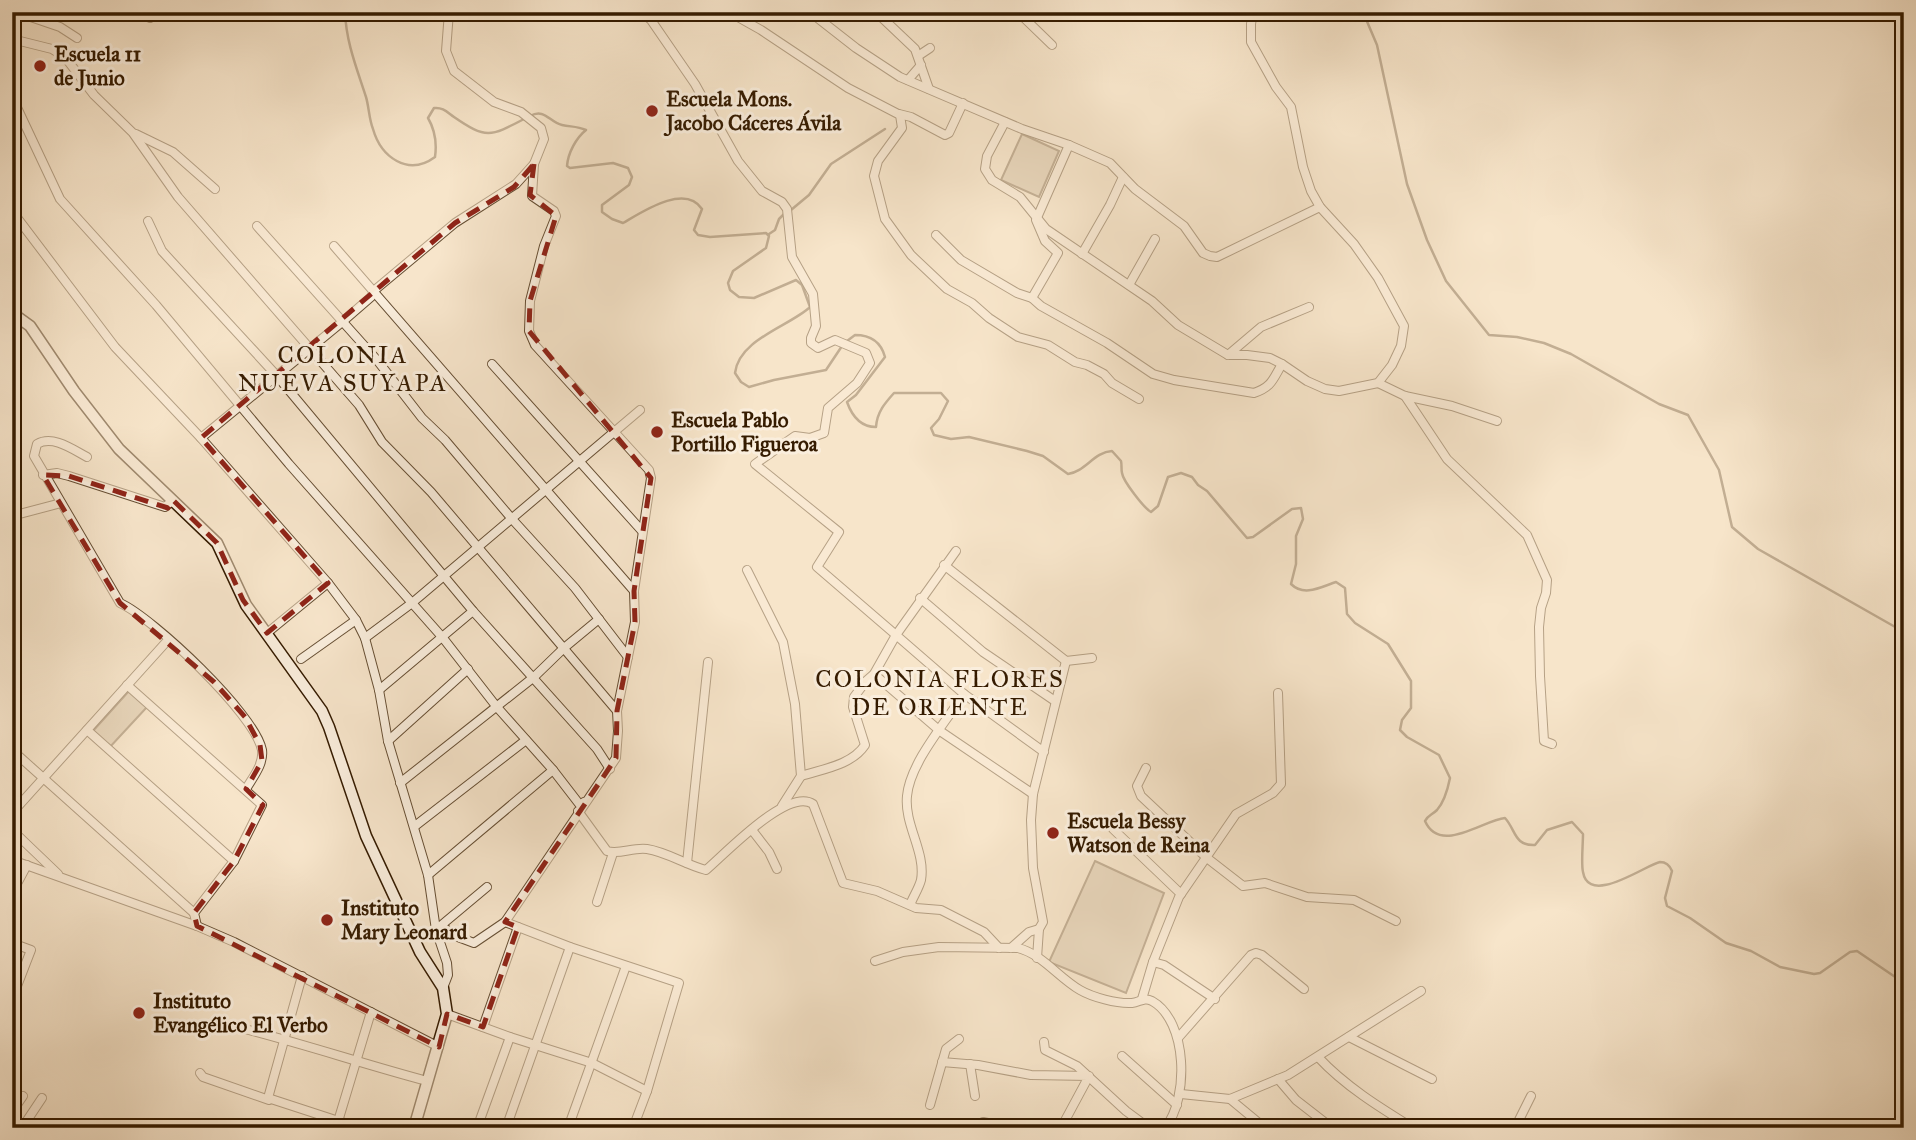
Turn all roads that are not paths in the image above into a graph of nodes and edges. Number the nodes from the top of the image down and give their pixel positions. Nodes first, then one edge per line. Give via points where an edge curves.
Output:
1 (16, 12) edge
2 (137, 12) edge
3 (159, 12) edge
4 (449, 12) edge
5 (642, 12) edge
6 (729, 12) edge
7 (810, 12) edge
8 (876, 12) edge
9 (1018, 12) edge
10 (1253, 12) edge
11 (77, 38) dead end
12 (12, 39) edge
13 (1052, 45) dead end
14 (930, 48) dead end
15 (920, 60) junction
16 (908, 80) junction
17 (929, 89) junction
18 (12, 97) edge
19 (963, 103) junction
20 (899, 114) junction
21 (1005, 122) junction
22 (133, 133) junction
23 (1069, 145) junction
24 (534, 164) junction
25 (1123, 177) junction
26 (215, 189) dead end
27 (1320, 207) junction
28 (12, 211) edge
29 (148, 220) dead end
30 (1036, 220) junction
31 (257, 226) dead end
32 (936, 235) dead end
33 (1155, 239) dead end
34 (334, 246) dead end
35 (1082, 254) junction
36 (1129, 285) junction
37 (373, 293) junction
38 (1032, 298) junction
39 (1309, 307) dead end
40 (12, 313) edge
41 (341, 323) junction
42 (309, 349) junction
43 (1228, 355) junction
44 (492, 364) dead end
45 (1282, 364) junction
46 (277, 376) junction
47 (1378, 383) junction
48 (1405, 396) junction
49 (1139, 399) dead end
50 (239, 405) junction
51 (640, 410) dead end
52 (1497, 421) dead end
53 (613, 432) junction
54 (201, 438) junction
55 (87, 457) dead end
56 (578, 462) junction
57 (43, 475) junction
58 (546, 491) junction
59 (173, 500) junction
60 (61, 503) junction
61 (12, 516) edge
62 (512, 519) junction
63 (642, 531) junction
64 (477, 547) junction
65 (956, 551) dead end
66 (944, 565) junction
67 (747, 570) dead end
68 (444, 575) junction
69 (328, 583) junction
70 (634, 591) junction
71 (920, 598) junction
72 (412, 603) junction
73 (473, 611) junction
74 (599, 619) junction
75 (356, 620) junction
76 (267, 633) junction
77 (896, 635) junction
78 (365, 638) junction
79 (443, 638) junction
80 (168, 640) junction
81 (564, 648) junction
82 (628, 657) junction
83 (1092, 658) dead end
84 (301, 659) dead end
85 (1066, 661) junction
86 (708, 662) dead end
87 (468, 669) junction
88 (874, 674) junction
89 (534, 677) junction
90 (127, 685) junction
91 (379, 690) junction
92 (1278, 693) dead end
93 (964, 694) junction
94 (1055, 701) junction
95 (496, 706) junction
96 (617, 711) junction
97 (87, 730) junction
98 (940, 731) junction
99 (526, 740) junction
100 (388, 741) junction
101 (1552, 744) dead end
102 (12, 750) edge
103 (1044, 752) junction
104 (1146, 768) dead end
105 (610, 769) junction
106 (553, 770) junction
107 (801, 776) junction
108 (43, 778) junction
109 (400, 783) junction
110 (246, 789) junction
111 (1032, 794) junction
112 (584, 802) junction
113 (782, 806) junction
114 (578, 811) junction
115 (12, 813) edge
116 (415, 826) junction
117 (1112, 829) dead end
118 (12, 830) edge
119 (752, 830) junction
120 (614, 853) junction
121 (1208, 858) junction
122 (12, 860) edge
123 (234, 861) junction
124 (687, 863) junction
125 (27, 865) junction
126 (777, 869) dead end
127 (428, 875) junction
128 (59, 876) junction
129 (487, 887) dead end
130 (12, 892) edge
131 (1181, 894) junction
132 (597, 902) dead end
133 (910, 905) junction
134 (194, 913) junction
135 (1396, 921) dead end
136 (505, 922) junction
137 (197, 926) junction
138 (518, 927) junction
139 (439, 928) junction
140 (1039, 929) junction
141 (12, 943) edge
142 (570, 947) junction
143 (999, 948) junction
144 (1011, 948) junction
145 (1037, 958) junction
146 (875, 961) dead end
147 (1153, 962) junction
148 (626, 966) junction
149 (302, 976) junction
150 (443, 988) junction
151 (1304, 989) dead end
152 (1421, 991) dead end
153 (12, 999) edge
154 (1142, 999) junction
155 (1215, 999) junction
156 (371, 1012) junction
157 (447, 1014) junction
158 (237, 1027) dead end
159 (483, 1027) junction
160 (510, 1037) junction
161 (1349, 1037) junction
162 (284, 1038) junction
163 (1178, 1038) junction
164 (959, 1039) dead end
165 (1044, 1042) dead end
166 (536, 1045) junction
167 (439, 1047) junction
168 (1122, 1056) dead end
169 (1318, 1057) junction
170 (354, 1062) junction
171 (942, 1062) junction
172 (592, 1063) junction
173 (970, 1064) junction
174 (200, 1073) dead end
175 (1088, 1076) junction
176 (1278, 1079) junction
177 (1432, 1079) dead end
178 (427, 1081) junction
179 (647, 1091) junction
180 (1181, 1094) junction
181 (23, 1096) dead end
182 (975, 1096) dead end
183 (1531, 1096) dead end
184 (42, 1098) dead end
185 (1230, 1099) junction
186 (269, 1100) junction
187 (930, 1105) dead end
188 (1177, 1105) junction
189 (12, 1112) edge
190 (983, 1122) dead end
191 (337, 1125) edge
192 (1171, 1126) edge
193 (22, 1128) edge
194 (360, 1128) edge
195 (414, 1128) edge
196 (477, 1128) edge
197 (506, 1128) edge
198 (568, 1128) edge
199 (633, 1128) edge
200 (1012, 1128) edge
201 (1061, 1128) edge
202 (1149, 1128) edge
203 (1265, 1128) edge
204 (1332, 1128) edge
205 (1413, 1128) edge
206 (1515, 1128) edge

1 - 11 street
2 - 3 street via 150,18
4 - 24 street via 446,51 452,68 494,102 538,124 544,135
5 - 77 street via 695,84 738,162 762,191 782,202 788,212 792,257 813,294 816,326 811,343 818,348 835,340 866,353 870,363 857,383 828,408 824,433 810,438 795,436 755,466 839,532 817,567
6 - 20 street via 848,88
7 - 16 street
8 - 15 street via 915,49
9 - 13 street
10 - 27 street via 1251,42 1291,107 1303,167
12 - 22 street via 65,57 94,95
14 - 15 street
15 - 16 street
15 - 17 street
16 - 17 street
17 - 19 street
18 - 50 street via 60,199
19 - 20 street via 945,135
19 - 21 street
20 - 49 street via 902,128 878,161 874,176 885,219 911,255 947,289 1018,337 1048,345 1104,374
21 - 23 street
21 - 30 street via 985,169 999,186 1020,197
22 - 26 street via 173,152
22 - 42 street via 178,197
23 - 25 street via 1110,163
23 - 30 street
24 - 37 street via 513,187 455,223
24 - 53 street via 532,196 556,216 530,300 529,331 535,345
25 - 27 street via 1184,226 1210,256 1217,257
25 - 35 street
27 - 47 street via 1354,244 1404,326 1401,346
28 - 54 street via 115,346
29 - 46 street via 162,251
30 - 35 street
30 - 38 street via 1045,241 1058,253
31 - 41 street
32 - 38 street via 961,260
33 - 36 street
34 - 37 street
35 - 36 street
36 - 43 street via 1178,325
37 - 41 street
37 - 58 street
38 - 45 street via 1153,374 1174,380 1254,393 1272,383
39 - 43 street via 1261,327
40 - 59 street via 30,326 119,449
41 - 42 street
41 - 62 street
42 - 46 street
42 - 64 street via 359,405 382,442
43 - 45 street via 1270,358
44 - 56 street
45 - 47 street via 1325,389 1339,391
46 - 50 street
46 - 68 street
47 - 48 street
48 - 52 street
48 - 101 street via 1447,459 1527,535 1547,580 1541,608 1540,676 1544,741
50 - 54 street
50 - 72 street
51 - 53 street
53 - 56 street
53 - 63 street via 649,470
54 - 69 street
55 - 57 street via 59,443 40,442 33,456
56 - 58 street
56 - 63 street
57 - 59 street via 69,476 165,507
57 - 60 street
58 - 62 street
58 - 70 street
59 - 76 street via 222,551 243,600
60 - 61 street
60 - 80 street via 120,603
62 - 64 street
62 - 74 street
63 - 70 street
64 - 68 street
64 - 81 street
65 - 66 street
66 - 71 street
66 - 85 street
67 - 107 street via 783,642 795,704
68 - 72 street
68 - 73 street
69 - 75 street
69 - 76 street
70 - 82 street via 635,622
71 - 77 street
71 - 94 street via 983,652
72 - 78 street
72 - 79 street
73 - 79 street
73 - 89 street
74 - 81 street
74 - 82 street
75 - 78 street
75 - 84 street
76 - 150 street via 326,718 366,836
77 - 88 street
77 - 93 street
78 - 91 street
79 - 87 street
79 - 91 street
80 - 90 street
80 - 110 street via 246,717 260,745 262,761
81 - 89 street
81 - 96 street
82 - 96 street
83 - 85 street
85 - 94 street
86 - 124 street
87 - 95 street
87 - 100 street
88 - 98 street
88 - 107 street via 855,697 853,707 865,745 859,755
89 - 95 street
89 - 105 street
90 - 97 street
90 - 110 street
91 - 100 street
92 - 121 street via 1280,784 1236,814
93 - 98 street
93 - 103 street
94 - 103 street
95 - 99 street
95 - 109 street
96 - 105 street via 616,758
97 - 108 street
97 - 123 street
98 - 111 street
98 - 133 street via 914,769 907,796 921,880
99 - 106 street
99 - 116 street
100 - 109 street
102 - 108 street
103 - 111 street
104 - 121 street via 1137,792
105 - 112 street
106 - 112 street via 580,805
106 - 127 street
107 - 113 street
108 - 115 street
108 - 134 street
109 - 116 street
110 - 123 street via 262,805
111 - 140 street via 1033,868 1043,922
112 - 114 street
113 - 119 street
113 - 133 street via 799,800 813,804 843,883
114 - 120 street via 603,848
114 - 136 street
116 - 127 street
117 - 131 street
118 - 128 street
119 - 124 street via 706,870
119 - 126 street
120 - 124 street via 648,849
120 - 132 street
121 - 131 street
121 - 135 street via 1243,886 1265,883 1307,897 1354,900
122 - 125 street
123 - 134 street
125 - 128 street
125 - 130 street
127 - 139 street
128 - 137 street
129 - 139 street
131 - 147 street
133 - 143 street via 941,910 984,932
134 - 137 street
136 - 138 street
136 - 139 street via 474,943
137 - 149 street
138 - 142 street
138 - 159 street
139 - 150 street via 448,968
140 - 144 street
140 - 145 street
141 - 153 street via 31,950
142 - 148 street
142 - 166 street
143 - 144 street
143 - 146 street via 930,948
144 - 145 street via 1026,950
145 - 154 street via 1094,996 1131,1003
147 - 154 street
147 - 155 street
148 - 172 street
148 - 179 street via 680,983
149 - 156 street
149 - 162 street
150 - 157 street
151 - 155 street via 1256,953
152 - 161 street
154 - 163 street via 1158,1005
155 - 163 street
156 - 167 street
156 - 170 street
157 - 159 street
157 - 167 street
158 - 162 street
159 - 160 street
160 - 166 street
160 - 196 street
161 - 169 street
161 - 177 street
162 - 170 street
162 - 186 street
163 - 180 street
164 - 171 street via 948,1046
165 - 175 street via 1045,1050
166 - 172 street
166 - 197 street
167 - 178 street
168 - 188 street
169 - 176 street
169 - 205 street via 1379,1108
170 - 178 street
170 - 191 street
171 - 173 street
171 - 187 street
172 - 179 street
172 - 198 street
173 - 175 street via 1031,1075
173 - 182 street
174 - 186 street
175 - 201 street
175 - 202 street
176 - 185 street
176 - 204 street
178 - 195 street
179 - 199 street
180 - 185 street
180 - 188 street
181 - 189 street
183 - 206 street
184 - 193 street
185 - 203 street
186 - 191 street
188 - 192 street
190 - 200 street
191 - 194 street

